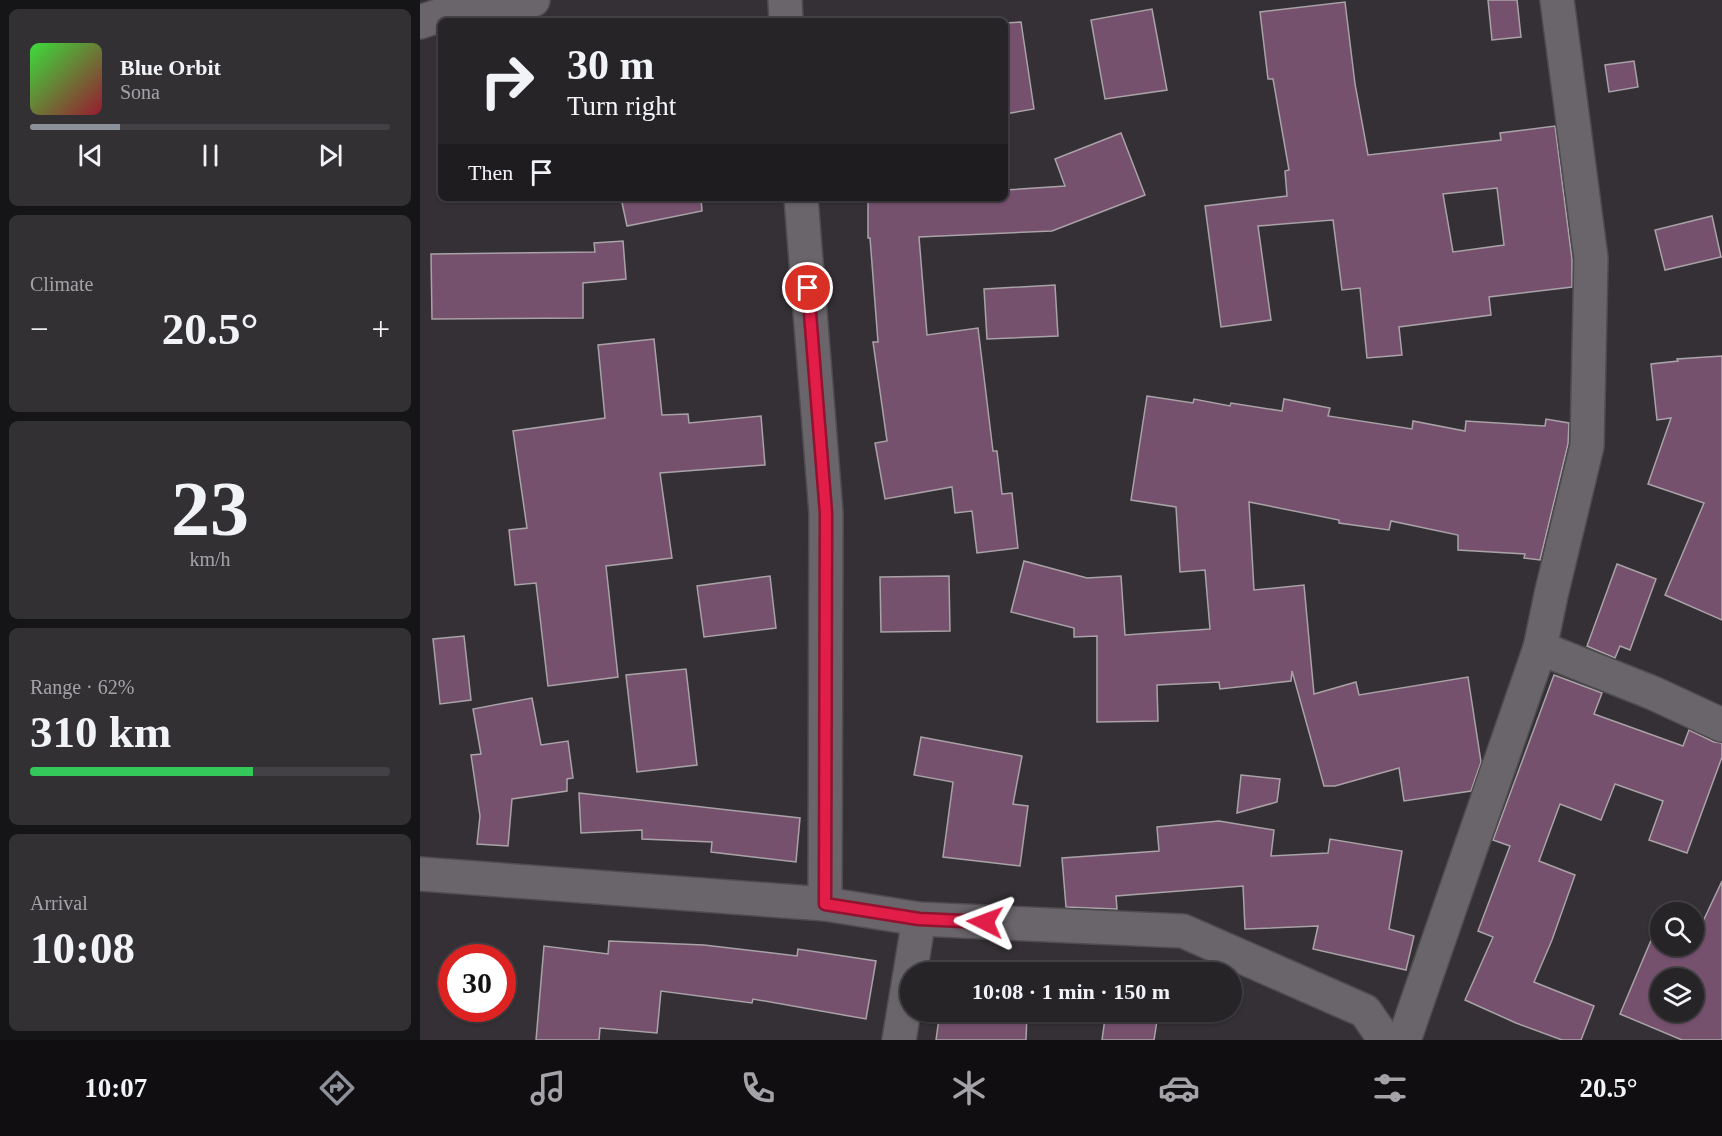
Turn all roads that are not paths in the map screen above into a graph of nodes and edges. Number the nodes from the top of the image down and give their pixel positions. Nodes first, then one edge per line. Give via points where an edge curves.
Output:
1 (533, 0) edge
2 (784, 0) edge
3 (1557, 0) edge
4 (786, 18) edge
5 (420, 22) edge
6 (801, 201) edge
7 (1540, 648) junction
8 (1722, 724) edge
9 (420, 874) edge
10 (825, 904) junction
11 (919, 919) junction
12 (899, 1040) edge
13 (1385, 1040) edge
14 (1404, 1040) edge

1 - 5 street
2 - 4 street
3 - 7 street via 1591,258 1587,446
6 - 10 street via 826,513
7 - 8 street
7 - 14 street
9 - 10 street
10 - 11 street
11 - 12 street
11 - 13 street via 1183,931 1365,1011

